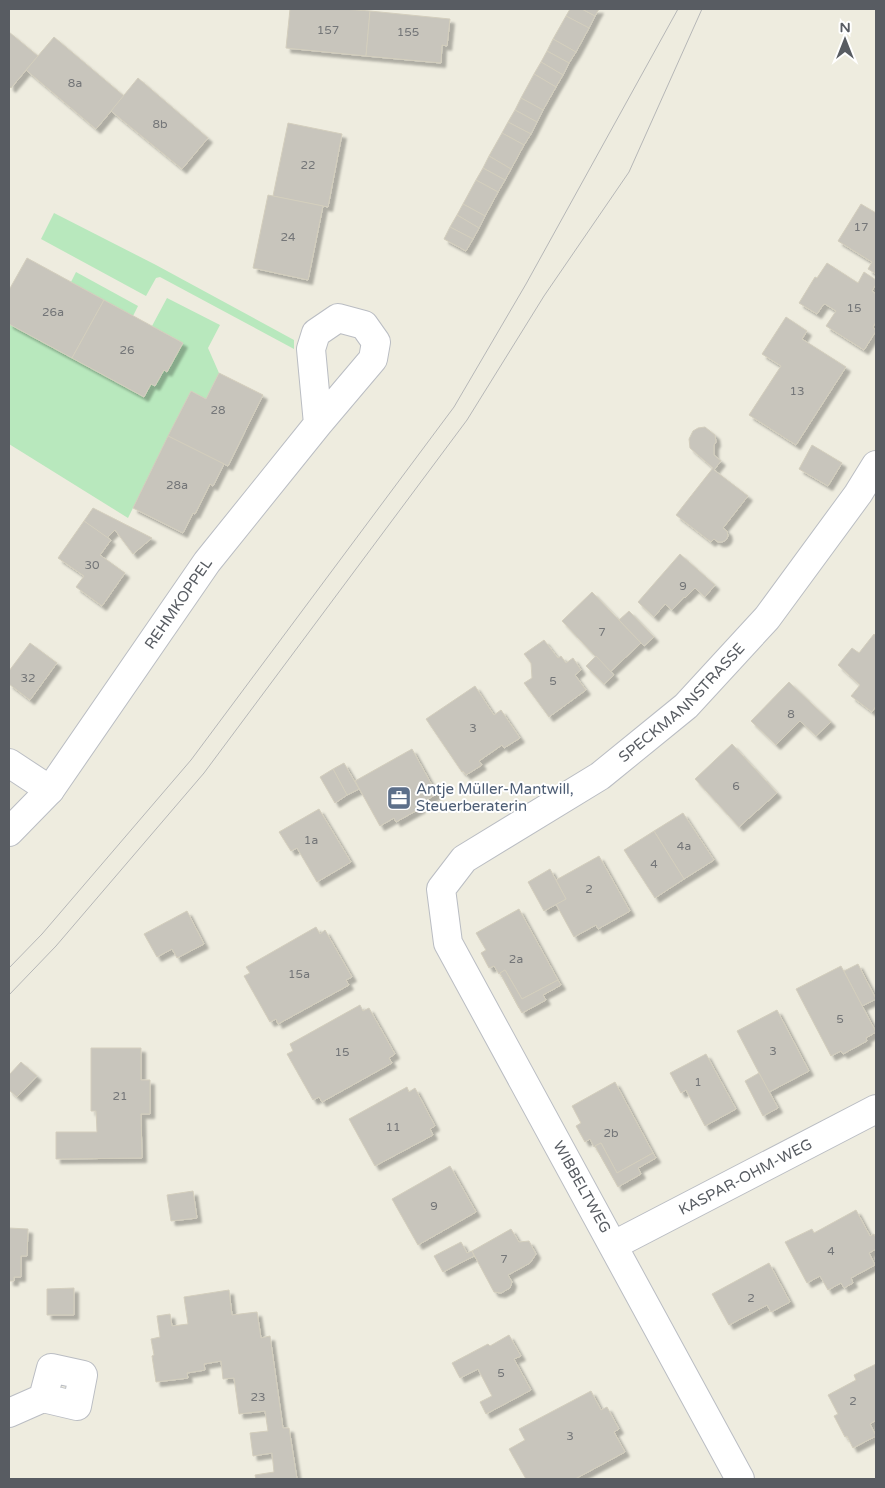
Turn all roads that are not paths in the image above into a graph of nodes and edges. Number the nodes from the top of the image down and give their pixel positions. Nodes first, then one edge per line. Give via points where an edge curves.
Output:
1 (318, 424) dead end
2 (876, 465) edge
3 (9, 763) edge
4 (50, 790) junction
5 (9, 832) edge
6 (441, 889) joint
7 (876, 1109) edge
8 (614, 1246) junction
9 (43, 1398) dead end
10 (9, 1413) edge
11 (740, 1479) edge

1 - 4 street, REHMKOPPEL via 207,562
2 - 6 street, SPECKMANNSTRASSE via 767,618 686,706 600,776 464,859
3 - 4 street
4 - 5 street, REHMKOPPEL
6 - 8 street, WIBBELTWEG via 448,943
7 - 8 street, KASPAR-OHM-WEG
8 - 11 street, WIBBELTWEG
9 - 10 street

